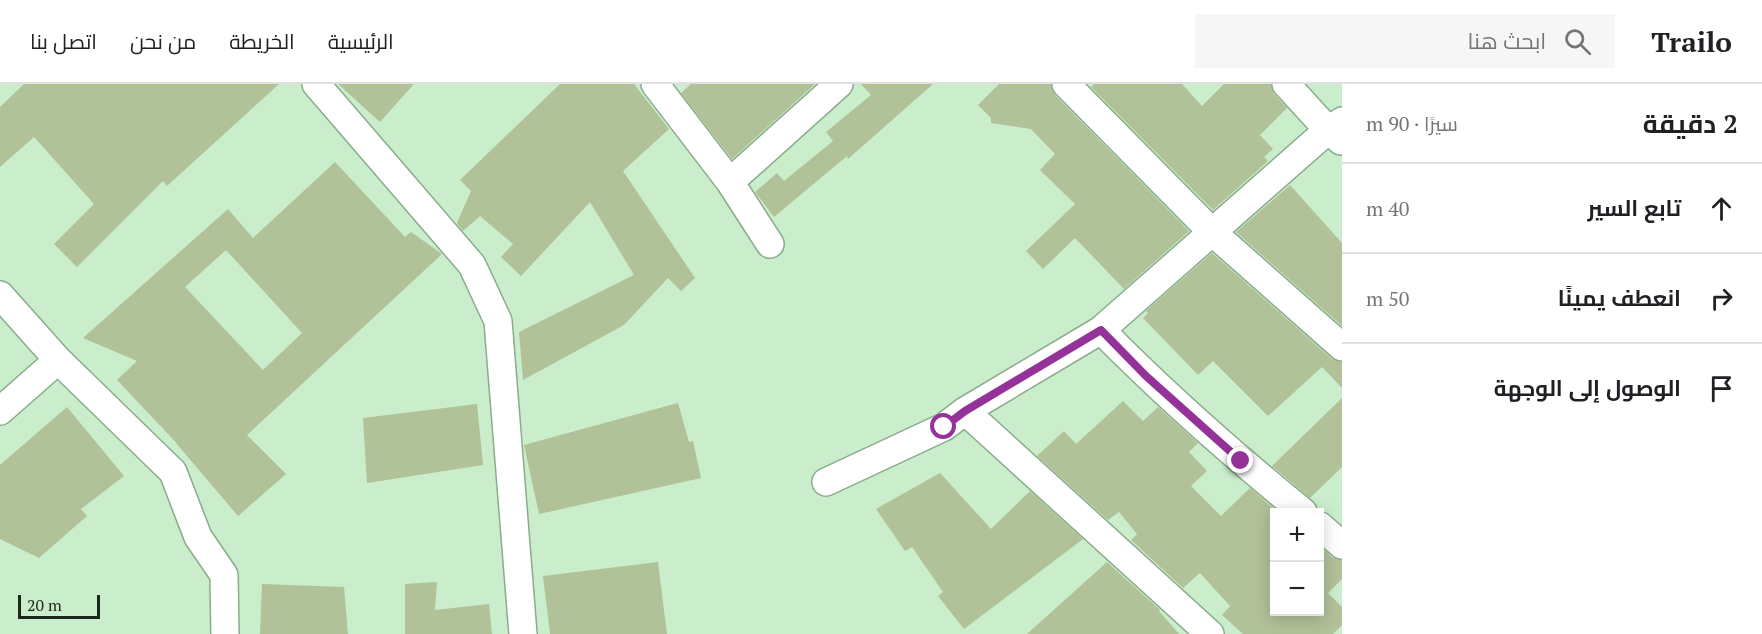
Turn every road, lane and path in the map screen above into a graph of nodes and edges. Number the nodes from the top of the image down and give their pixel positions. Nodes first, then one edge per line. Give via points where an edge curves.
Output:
1 (316, 84) edge
2 (839, 84) edge
3 (1066, 84) edge
4 (1286, 84) edge
5 (660, 86) edge
6 (1337, 131) edge
7 (730, 182) junction
8 (1211, 231) junction
9 (770, 244) dead end
10 (0, 295) edge
11 (1101, 330) junction
12 (1342, 347) edge
13 (58, 360) junction
14 (0, 411) edge
15 (965, 411) junction
16 (826, 482) dead end
17 (1297, 508) edge
18 (1324, 529) edge
19 (1342, 545) edge
20 (225, 634) edge
21 (523, 634) edge
22 (1210, 634) edge

1 - 21 street via 472,265 498,321
2 - 7 street
3 - 8 street
4 - 6 street
5 - 7 street
6 - 8 street
7 - 9 street
8 - 11 street
8 - 12 street
10 - 13 street
11 - 15 street
11 - 17 street via 1146,376
13 - 14 street
13 - 20 street via 173,472 198,537 224,575
15 - 16 street via 944,427
15 - 22 street
18 - 19 street

